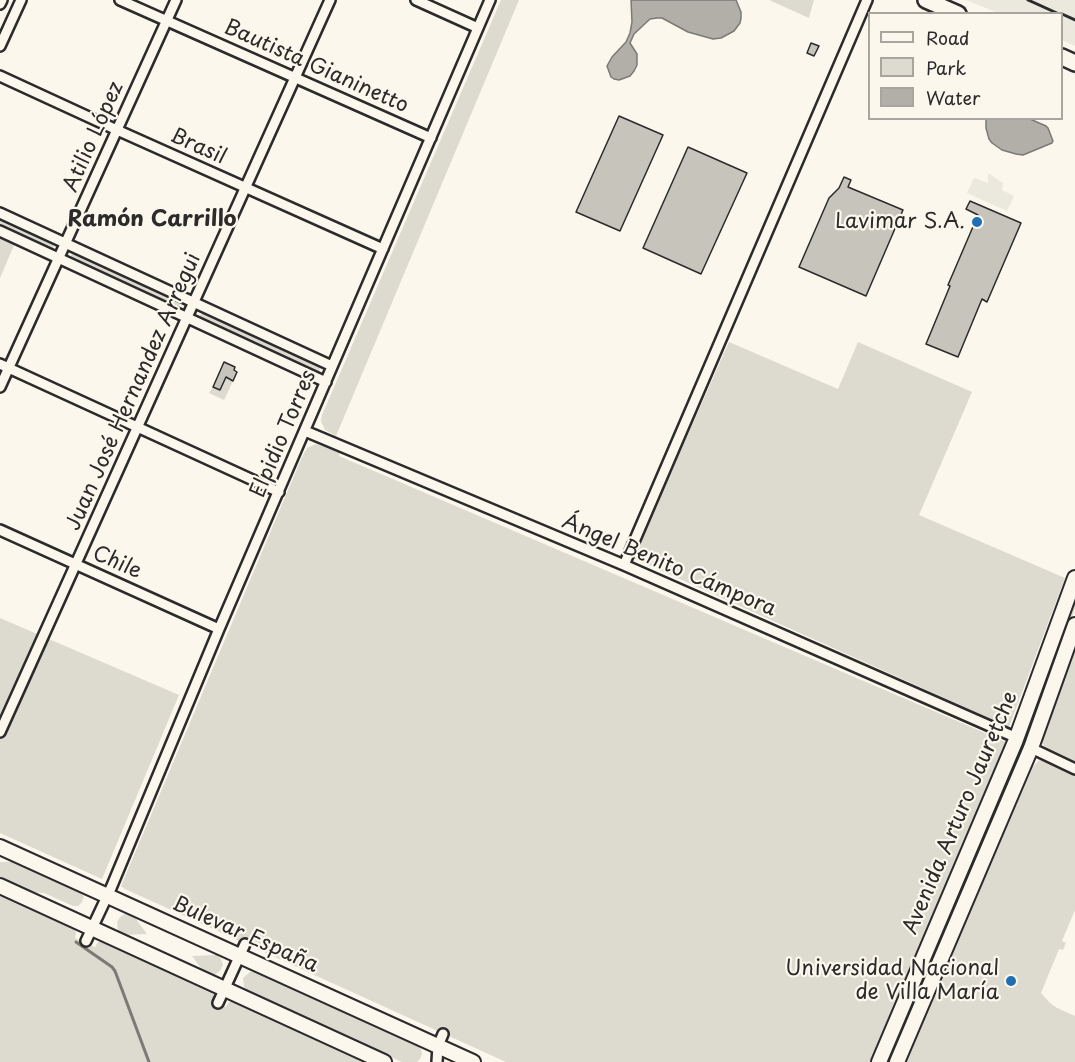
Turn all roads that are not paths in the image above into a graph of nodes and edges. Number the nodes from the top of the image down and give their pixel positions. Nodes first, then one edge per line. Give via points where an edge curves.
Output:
1 (2, 0) edge
2 (21, 0) edge
3 (120, 0) edge
4 (176, 0) edge
5 (330, 0) edge
6 (416, 0) edge
7 (490, 0) edge
8 (867, 0) edge
9 (926, 0) edge
10 (0, 4) edge
11 (953, 12) edge
12 (167, 21) junction
13 (478, 28) junction
14 (0, 46) edge
15 (0, 76) edge
16 (295, 78) junction
17 (117, 130) junction
18 (431, 138) junction
19 (246, 188) junction
20 (0, 213) edge
21 (0, 231) edge
22 (65, 243) junction
23 (383, 249) junction
24 (59, 258) junction
25 (194, 302) junction
26 (187, 317) junction
27 (4, 366) edge
28 (332, 366) junction
29 (326, 382) junction
30 (0, 387) edge
31 (138, 427) junction
32 (304, 431) junction
33 (279, 492) junction
34 (0, 530) edge
35 (76, 564) junction
36 (624, 565) junction
37 (1075, 578) edge
38 (1075, 625) edge
39 (219, 629) junction
40 (0, 732) edge
41 (1016, 740) junction
42 (1031, 748) junction
43 (1075, 769) edge
44 (0, 847) edge
45 (0, 886) edge
46 (110, 889) junction
47 (92, 928) junction
48 (86, 941) dead end
49 (243, 950) junction
50 (225, 988) junction
51 (218, 1003) dead end
52 (440, 1040) junction
53 (384, 1062) edge
54 (437, 1062) edge
55 (473, 1062) edge
56 (879, 1062) edge
57 (897, 1062) edge

1 - 10 street
2 - 14 street
3 - 12 street, Bautista Gianinetto
4 - 12 street, Atilio López
5 - 16 street, Juan José Hernandez Arregui
6 - 13 street
7 - 13 street, Elpidio Torres
8 - 36 street
9 - 11 main road
12 - 16 street, Bautista Gianinetto
12 - 17 street, Atilio López
13 - 18 street, Elpidio Torres
15 - 17 street, Brasil
16 - 18 street, Bautista Gianinetto
16 - 19 street, Juan José Hernandez Arregui
17 - 19 street, Brasil
17 - 22 street, Atilio López
18 - 23 street, Elpidio Torres
19 - 23 street, Brasil
19 - 25 street, Juan José Hernandez Arregui
20 - 22 street
21 - 24 street
22 - 24 street, Atilio López
22 - 25 street
23 - 28 street, Elpidio Torres
24 - 26 street
24 - 27 street, Atilio López
25 - 26 street, Juan José Hernandez Arregui
25 - 28 street
26 - 29 street
26 - 31 street, Juan José Hernandez Arregui
27 - 30 street, Atilio López
27 - 31 street
28 - 29 street, Elpidio Torres
29 - 32 street, Elpidio Torres
31 - 33 street
31 - 35 street, Juan José Hernandez Arregui
32 - 33 street, Elpidio Torres
32 - 36 street, Ángel Benito Cámpora
33 - 39 street, Elpidio Torres
34 - 35 street, Chile
35 - 39 street, Chile
35 - 40 street, Juan José Hernandez Arregui
36 - 41 street, Ángel Benito Cámpora
37 - 41 main road, Avenida Arturo Jauretche
38 - 42 main road, Avenida Arturo Jauretche
39 - 46 street, Elpidio Torres
41 - 42 main road
41 - 56 main road, Avenida Arturo Jauretche
42 - 43 street
42 - 57 main road, Avenida Arturo Jauretche
44 - 46 main road, Bulevar España
45 - 47 main road
46 - 47 street, Elpidio Torres
46 - 49 main road, Bulevar España
47 - 48 street, Elpidio Torres
47 - 50 main road
49 - 50 street
49 - 52 main road, Bulevar España
50 - 51 street
50 - 53 main road
52 - 54 street
52 - 55 main road, Bulevar España

